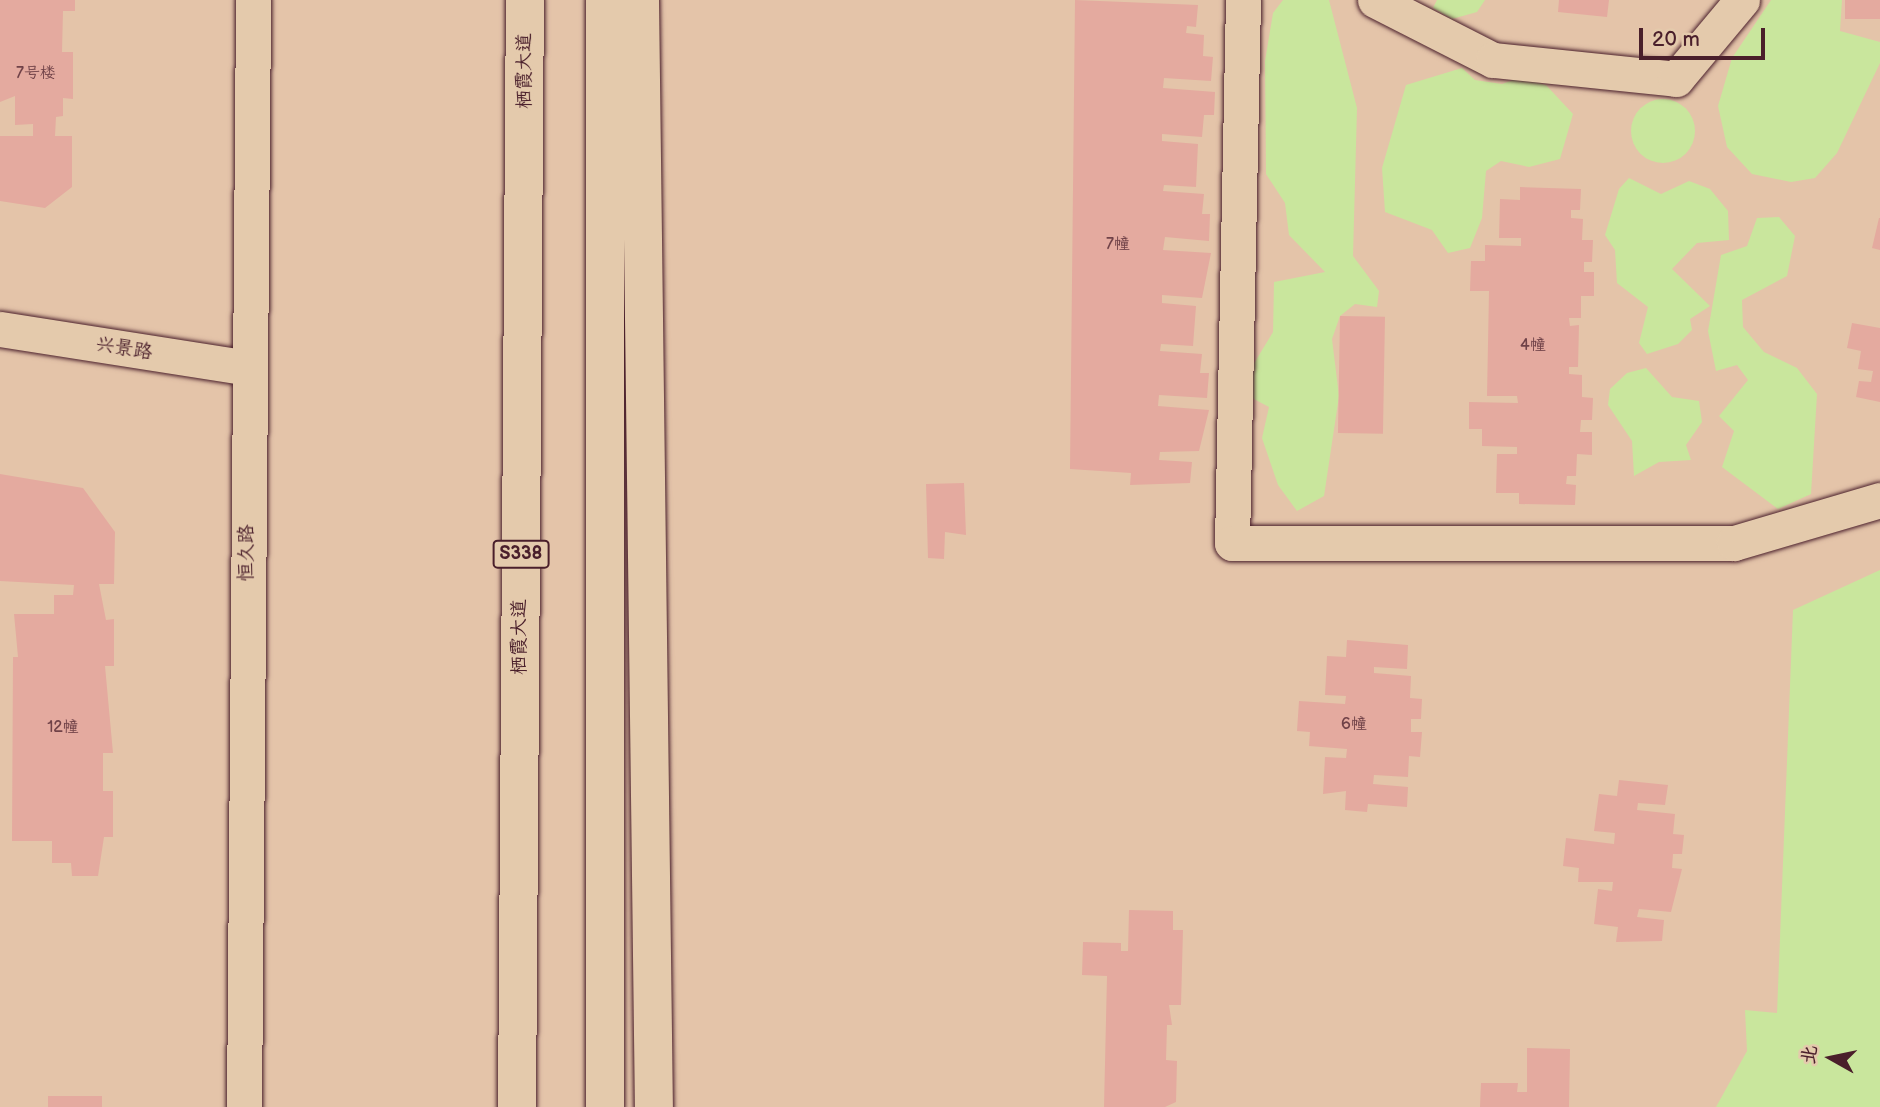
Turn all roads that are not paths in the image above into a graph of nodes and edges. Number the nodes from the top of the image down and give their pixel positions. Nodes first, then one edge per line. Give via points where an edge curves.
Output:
1 (253, 0) edge
2 (525, 0) edge
3 (606, 0) edge
4 (640, 0) edge
5 (1243, 0) edge
6 (1375, 0) edge
7 (1742, 0) edge
8 (0, 329) edge
9 (248, 368) junction
10 (1880, 500) edge
11 (244, 1107) edge
12 (517, 1107) edge
13 (605, 1107) edge
14 (654, 1107) edge

1 - 9 street, 恒久路
2 - 12 main road, 栖霞大道 / S338
3 - 13 main road
4 - 14 main road
5 - 10 street via 1232,543 1734,543
6 - 7 street via 1493,60 1676,79
8 - 9 street, 兴景路
9 - 11 street, 恒久路

